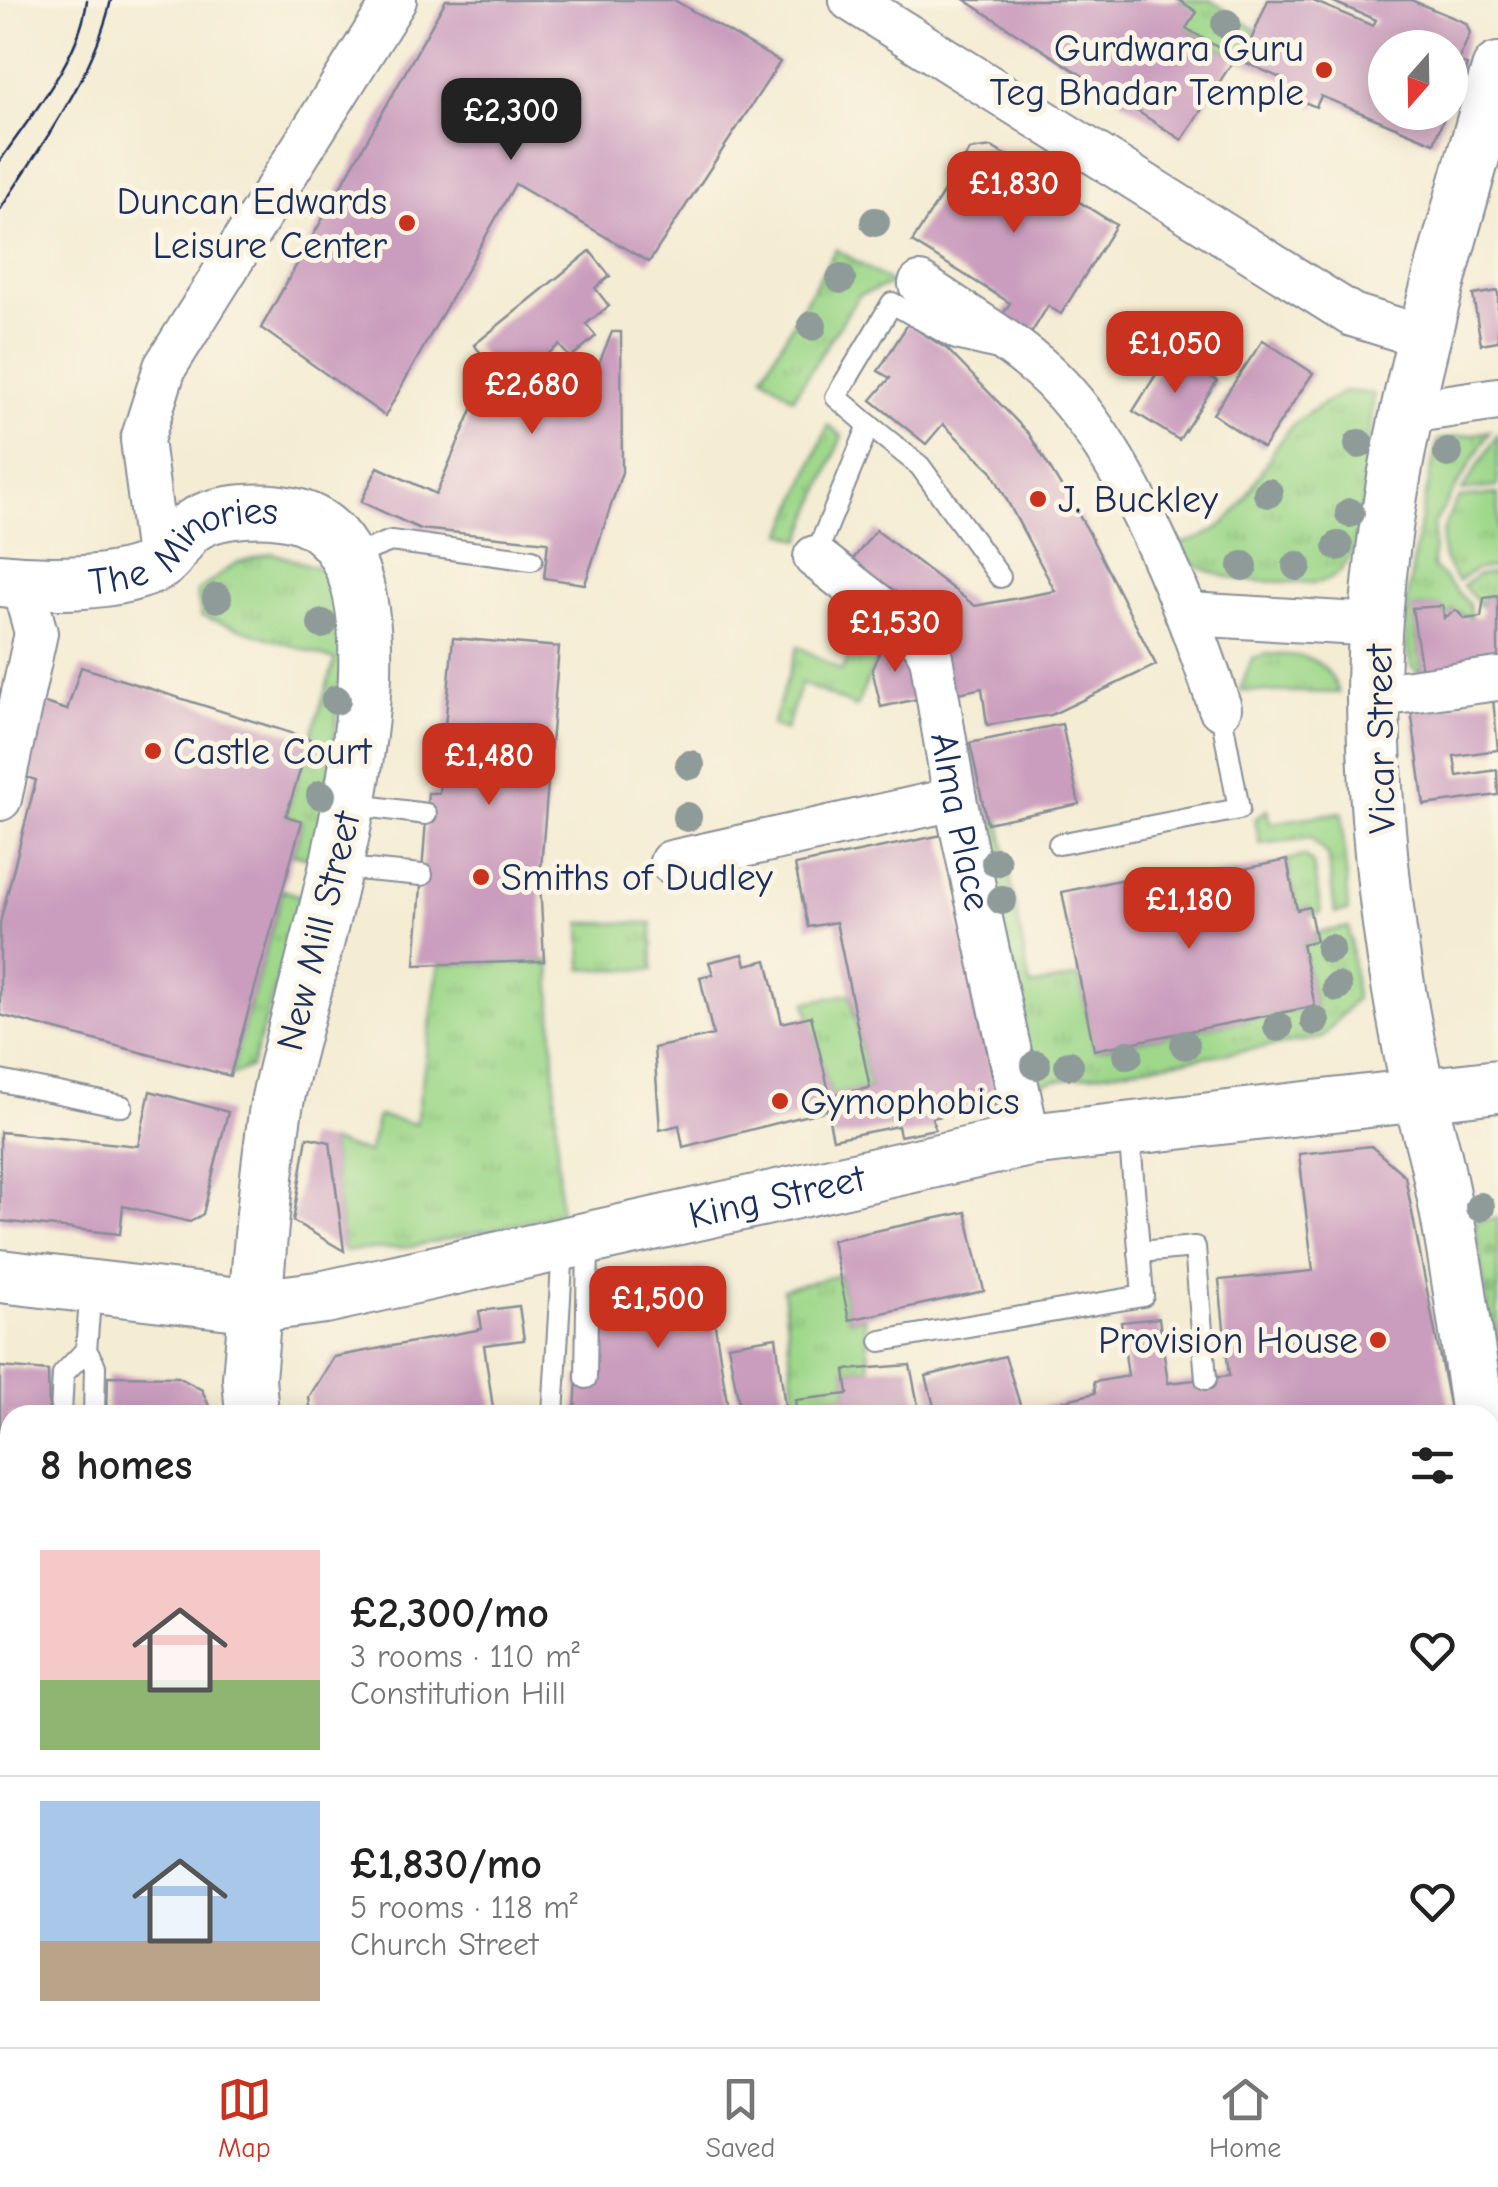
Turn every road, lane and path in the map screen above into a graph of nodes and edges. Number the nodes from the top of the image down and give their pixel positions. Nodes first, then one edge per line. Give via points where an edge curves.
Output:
1 (395, 0) edge
2 (852, 0) edge
3 (1498, 69) edge
4 (920, 284) dead end
5 (1423, 337) junction
6 (1020, 354) junction
7 (1498, 399) edge
8 (1408, 412) junction
9 (869, 424) junction
10 (818, 550) joint
11 (348, 558) junction
12 (532, 560) dead end
13 (158, 564) junction
14 (1000, 577) dead end
15 (11, 581) edge
16 (1189, 614) junction
17 (1377, 625) junction
18 (1498, 679) edge
19 (1373, 696) junction
20 (1220, 708) joint
21 (0, 799) edge
22 (955, 799) junction
23 (350, 804) junction
24 (426, 814) dead end
25 (1060, 844) dead end
26 (671, 862) dead end
27 (334, 867) junction
28 (422, 875) dead end
29 (0, 1082) edge
30 (1498, 1086) edge
31 (1420, 1095) junction
32 (122, 1106) dead end
33 (1128, 1129) junction
34 (1029, 1140) junction
35 (575, 1242) junction
36 (1139, 1252) junction
37 (0, 1276) edge
38 (91, 1288) junction
39 (256, 1306) junction
40 (881, 1341) dead end
41 (86, 1350) junction
42 (586, 1378) dead end
43 (1206, 1379) dead end
44 (61, 1405) edge
45 (94, 1405) edge
46 (251, 1405) edge
47 (554, 1405) edge
48 (1477, 1405) edge

1 - 13 street via 165,368 142,440
2 - 5 street via 1352,315
3 - 5 street, Vicar Street
4 - 6 street
5 - 8 street, Vicar Street
6 - 9 lane via 956,339 892,303 836,397
6 - 16 street via 1097,431
7 - 8 street
8 - 17 street, Vicar Street
9 - 10 lane
9 - 14 lane via 920,466
10 - 22 street, Alma Place via 922,640
11 - 12 lane via 391,541
11 - 13 street, The Minories via 326,532 298,515 263,512 193,525
11 - 23 street, New Mill Street via 365,610 362,745
13 - 15 street, The Minories via 96,581
15 - 21 street via 36,632
16 - 17 street
16 - 20 street
17 - 19 street, Vicar Street
18 - 19 street
19 - 31 street, Vicar Street via 1390,922
20 - 25 lane via 1238,809
22 - 26 street
22 - 34 street, Alma Place
23 - 24 lane
23 - 27 street, New Mill Street
27 - 28 lane
27 - 39 street, New Mill Street via 275,1112
29 - 32 lane
30 - 31 street, King Street
31 - 33 street, King Street
31 - 48 street, Vicar Street via 1456,1263
33 - 34 street, King Street
33 - 36 lane
34 - 35 street, King Street
35 - 39 street, King Street
35 - 42 lane
35 - 47 lane
36 - 40 lane via 1143,1296
36 - 43 lane via 1194,1247
37 - 38 street, King Street
38 - 39 street, King Street
38 - 41 lane
39 - 46 street, New Mill Street
41 - 44 lane via 63,1374
41 - 45 lane via 95,1366

